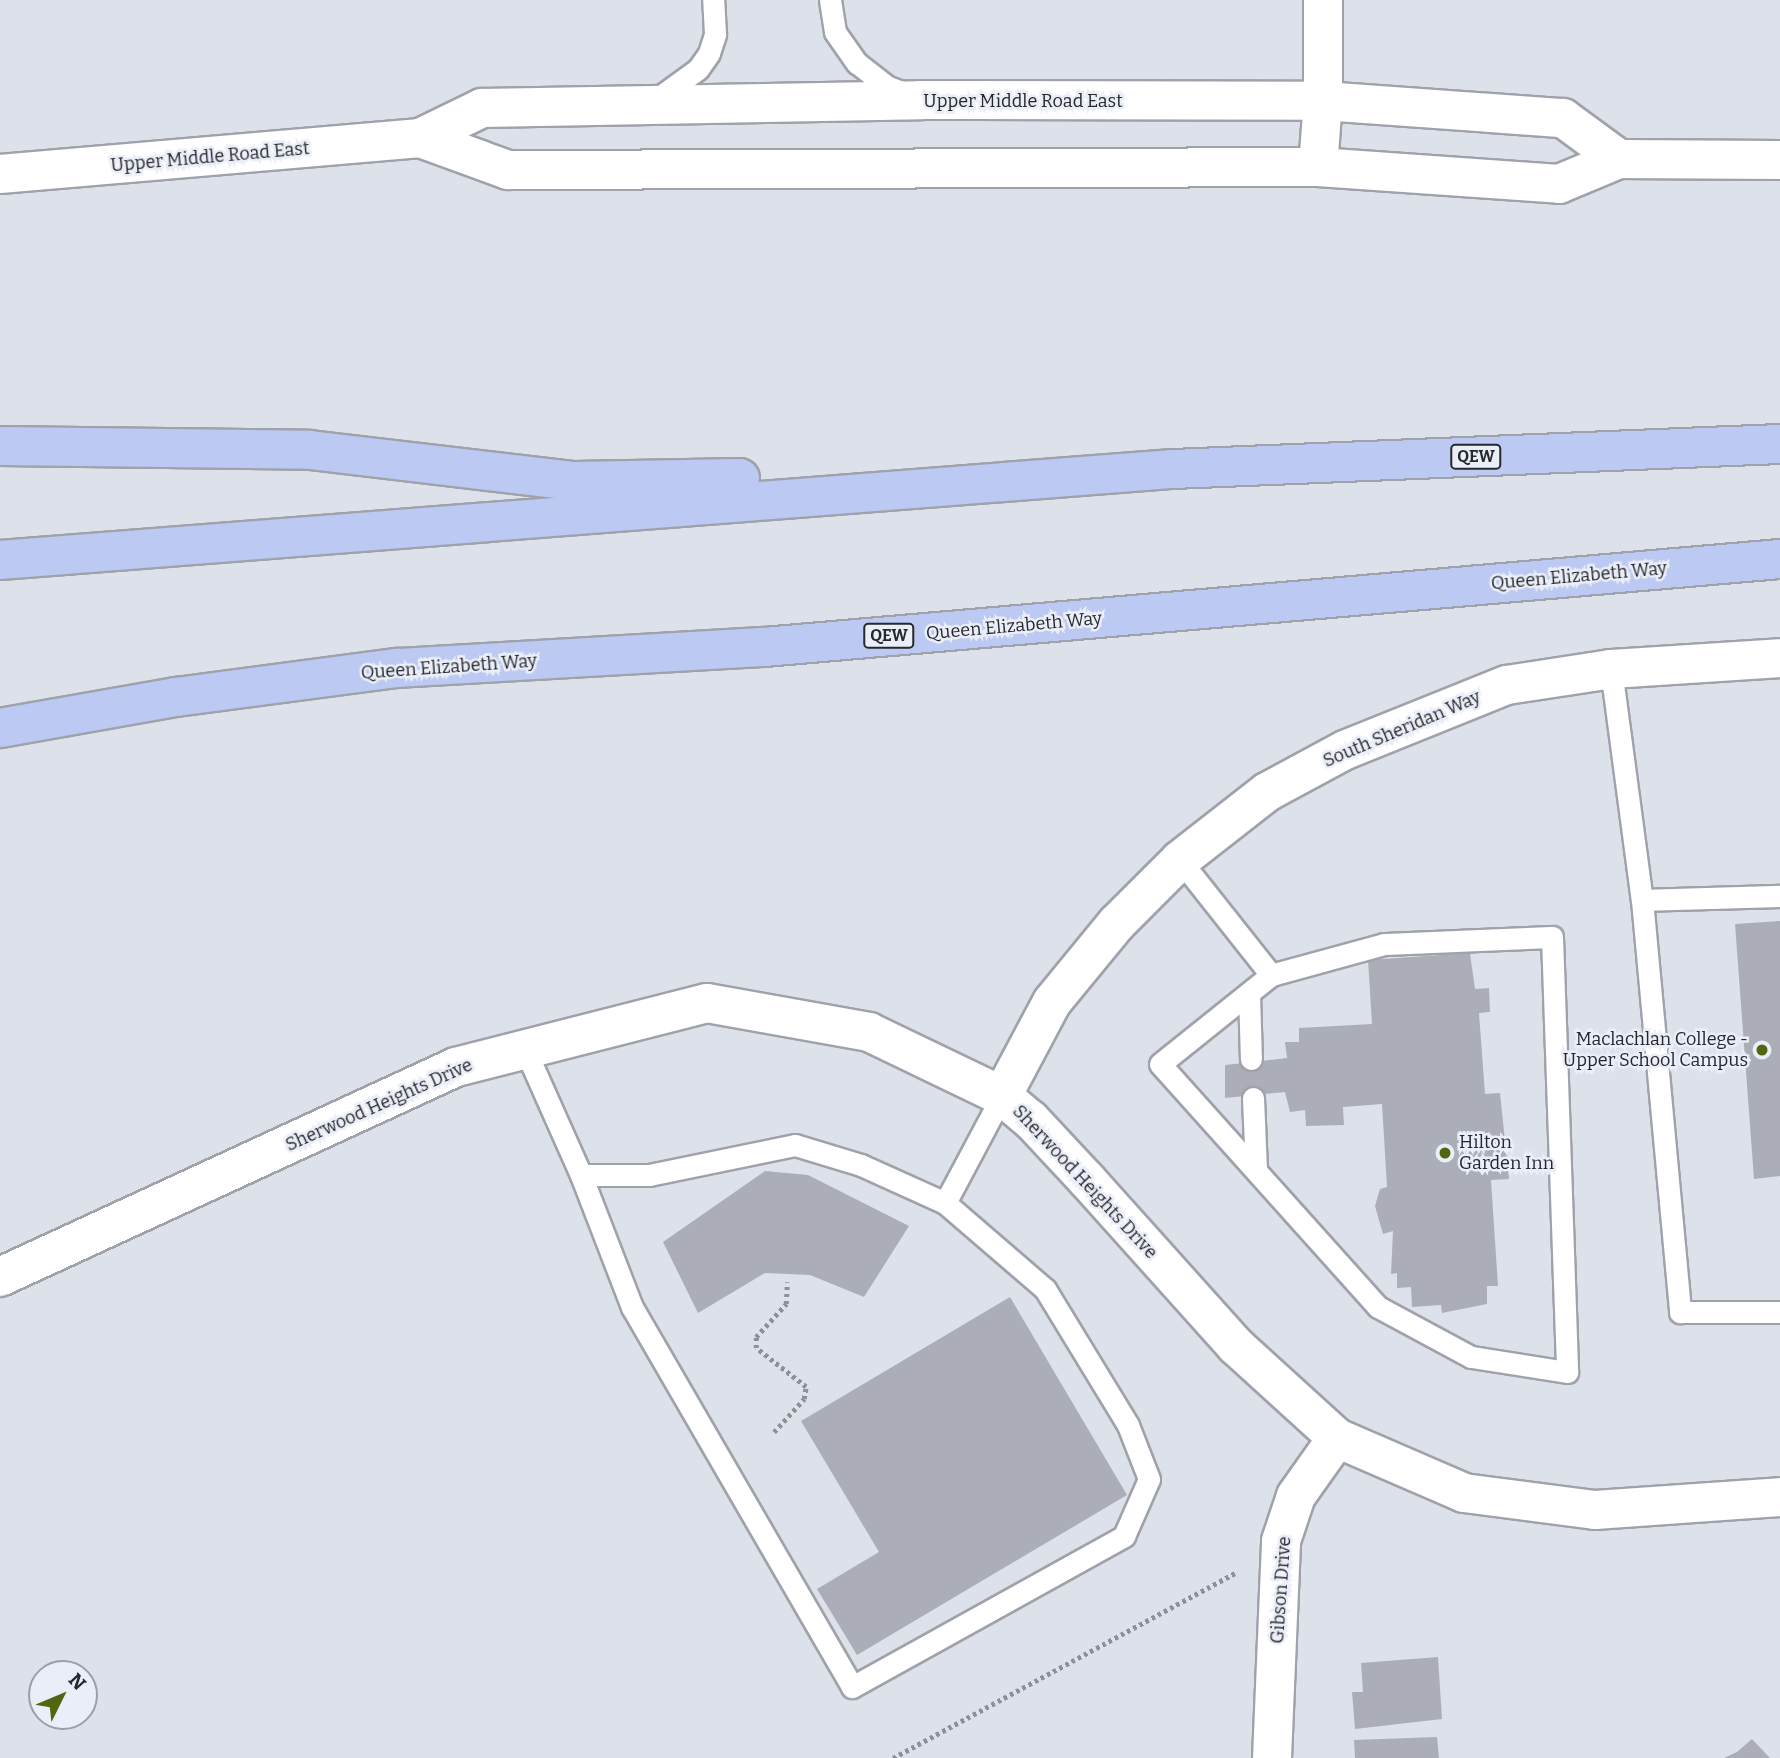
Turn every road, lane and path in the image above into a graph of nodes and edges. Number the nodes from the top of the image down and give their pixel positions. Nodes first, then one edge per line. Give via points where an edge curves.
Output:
1 (713, 0) edge
2 (830, 0) edge
3 (1323, 0) edge
4 (921, 100) junction
5 (1323, 101) junction
6 (645, 108) junction
7 (420, 138) junction
8 (1619, 159) junction
9 (1780, 160) edge
10 (1318, 167) junction
11 (0, 174) edge
12 (1780, 444) edge
13 (0, 446) edge
14 (1173, 469) junction
15 (1780, 559) edge
16 (0, 560) edge
17 (1780, 658) edge
18 (1611, 670) junction
19 (0, 728) edge
20 (1180, 860) junction
21 (1780, 896) edge
22 (1642, 901) junction
23 (1271, 975) junction
24 (1249, 993) junction
25 (524, 1048) junction
26 (1251, 1059) dead end
27 (1002, 1096) junction
28 (1253, 1098) dead end
29 (1256, 1169) junction
30 (581, 1175) junction
31 (945, 1203) junction
32 (0, 1277) edge
33 (788, 1282) dead end
34 (1780, 1312) edge
35 (774, 1432) dead end
36 (1337, 1438) junction
37 (1780, 1497) edge
38 (1237, 1572) dead end
39 (893, 1758) edge
40 (1272, 1758) edge

1 - 6 lane via 715,34 709,53 698,68
2 - 4 lane via 835,32 857,63 886,86
3 - 5 street
4 - 5 street, Upper Middle Road East
4 - 6 street, Upper Middle Road East
5 - 8 street, Upper Middle Road East via 1563,118
5 - 10 street
6 - 7 street, Upper Middle Road East via 482,108
7 - 10 street, Upper Middle Road East via 508,170
7 - 11 street, Upper Middle Road East
8 - 9 street, Upper Middle Road East
8 - 10 street, Upper Middle Road East via 1559,184
12 - 14 highway, QEW
13 - 14 highway via 310,450 574,481
14 - 16 highway, QEW
15 - 19 highway, Queen Elizabeth Way / QEW via 764,647 397,668 176,697
17 - 18 street, South Sheridan Way
18 - 20 street, South Sheridan Way via 1507,685 1345,750 1268,792
18 - 22 lane
20 - 23 lane
20 - 27 street, South Sheridan Way via 1117,923 1052,1002
21 - 22 lane
22 - 34 lane via 1680,1312
23 - 24 lane
23 - 29 lane via 1384,944 1552,937 1567,1372 1471,1357 1378,1307
24 - 26 lane
24 - 29 lane via 1160,1064
25 - 27 street, Sherwood Heights Drive via 707,1003 869,1032
25 - 30 lane
25 - 32 street, Sherwood Heights Drive via 456,1067
27 - 31 lane
27 - 36 street, Sherwood Heights Drive via 1050,1140 1236,1346
28 - 29 lane
30 - 31 lane via 649,1175 794,1145 861,1165
30 - 31 lane via 632,1307 852,1686 1124,1536 1149,1479 1128,1425 1045,1289
33 - 35 path via 786,1304 756,1337 755,1348 806,1387 804,1399
36 - 37 street, Sherwood Heights Drive via 1464,1493 1595,1510
36 - 40 street, Gibson Drive via 1296,1496 1281,1541
38 - 39 path

